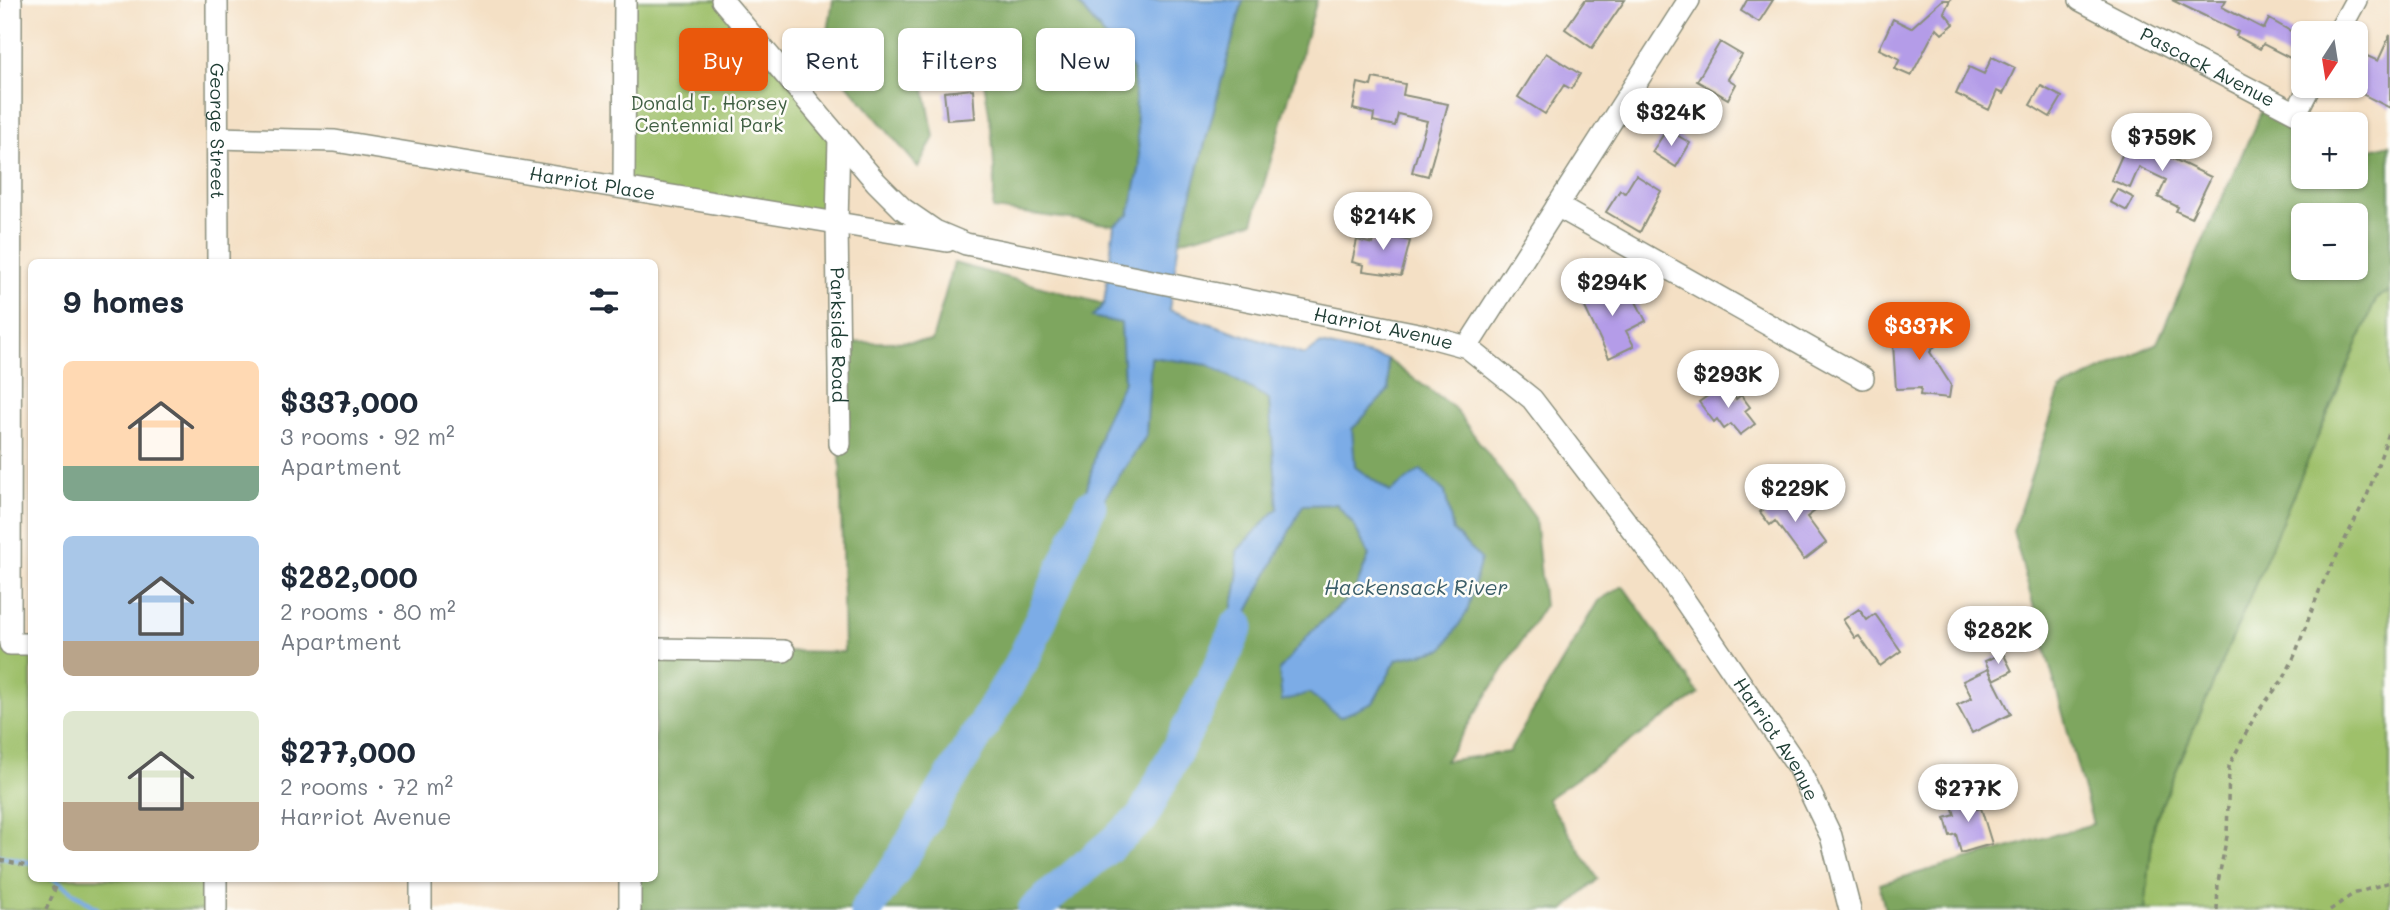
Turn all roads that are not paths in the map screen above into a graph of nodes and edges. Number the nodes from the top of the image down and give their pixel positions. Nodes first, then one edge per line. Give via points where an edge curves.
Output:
1 (11, 0) edge
2 (217, 0) edge
3 (625, 0) edge
4 (722, 0) edge
5 (1689, 0) edge
6 (2080, 0) edge
7 (2356, 0) edge
8 (2345, 21) edge
9 (2304, 98) edge
10 (839, 137) junction
11 (218, 138) junction
12 (624, 186) junction
13 (1557, 206) junction
14 (837, 224) junction
15 (967, 244) junction
16 (218, 259) edge
17 (1467, 347) junction
18 (1863, 378) dead end
19 (840, 444) dead end
20 (21, 644) edge
21 (658, 649) edge
22 (784, 651) dead end
23 (216, 882) edge
24 (421, 882) edge
25 (630, 882) edge
26 (216, 910) edge
27 (421, 910) edge
28 (630, 910) edge
29 (1850, 910) edge

1 - 20 street
2 - 11 street, George Street
3 - 12 street
4 - 10 street, Harriot Avenue
5 - 13 street
6 - 9 street, Pascack Avenue via 2296,113
7 - 8 street
10 - 14 street, Parkside Road
10 - 15 street, Harriot Avenue via 903,209 934,231
11 - 12 street, Harriot Place via 335,141
11 - 16 street, George Street
12 - 14 street, Harriot Place
13 - 17 street
13 - 18 street
14 - 15 street, Harriot Place
14 - 19 street, Parkside Road
15 - 17 street, Harriot Avenue
17 - 29 street, Harriot Avenue via 1532,398 1563,435 1670,579 1784,746 1831,836
21 - 22 street
23 - 26 street
24 - 27 street
25 - 28 street

